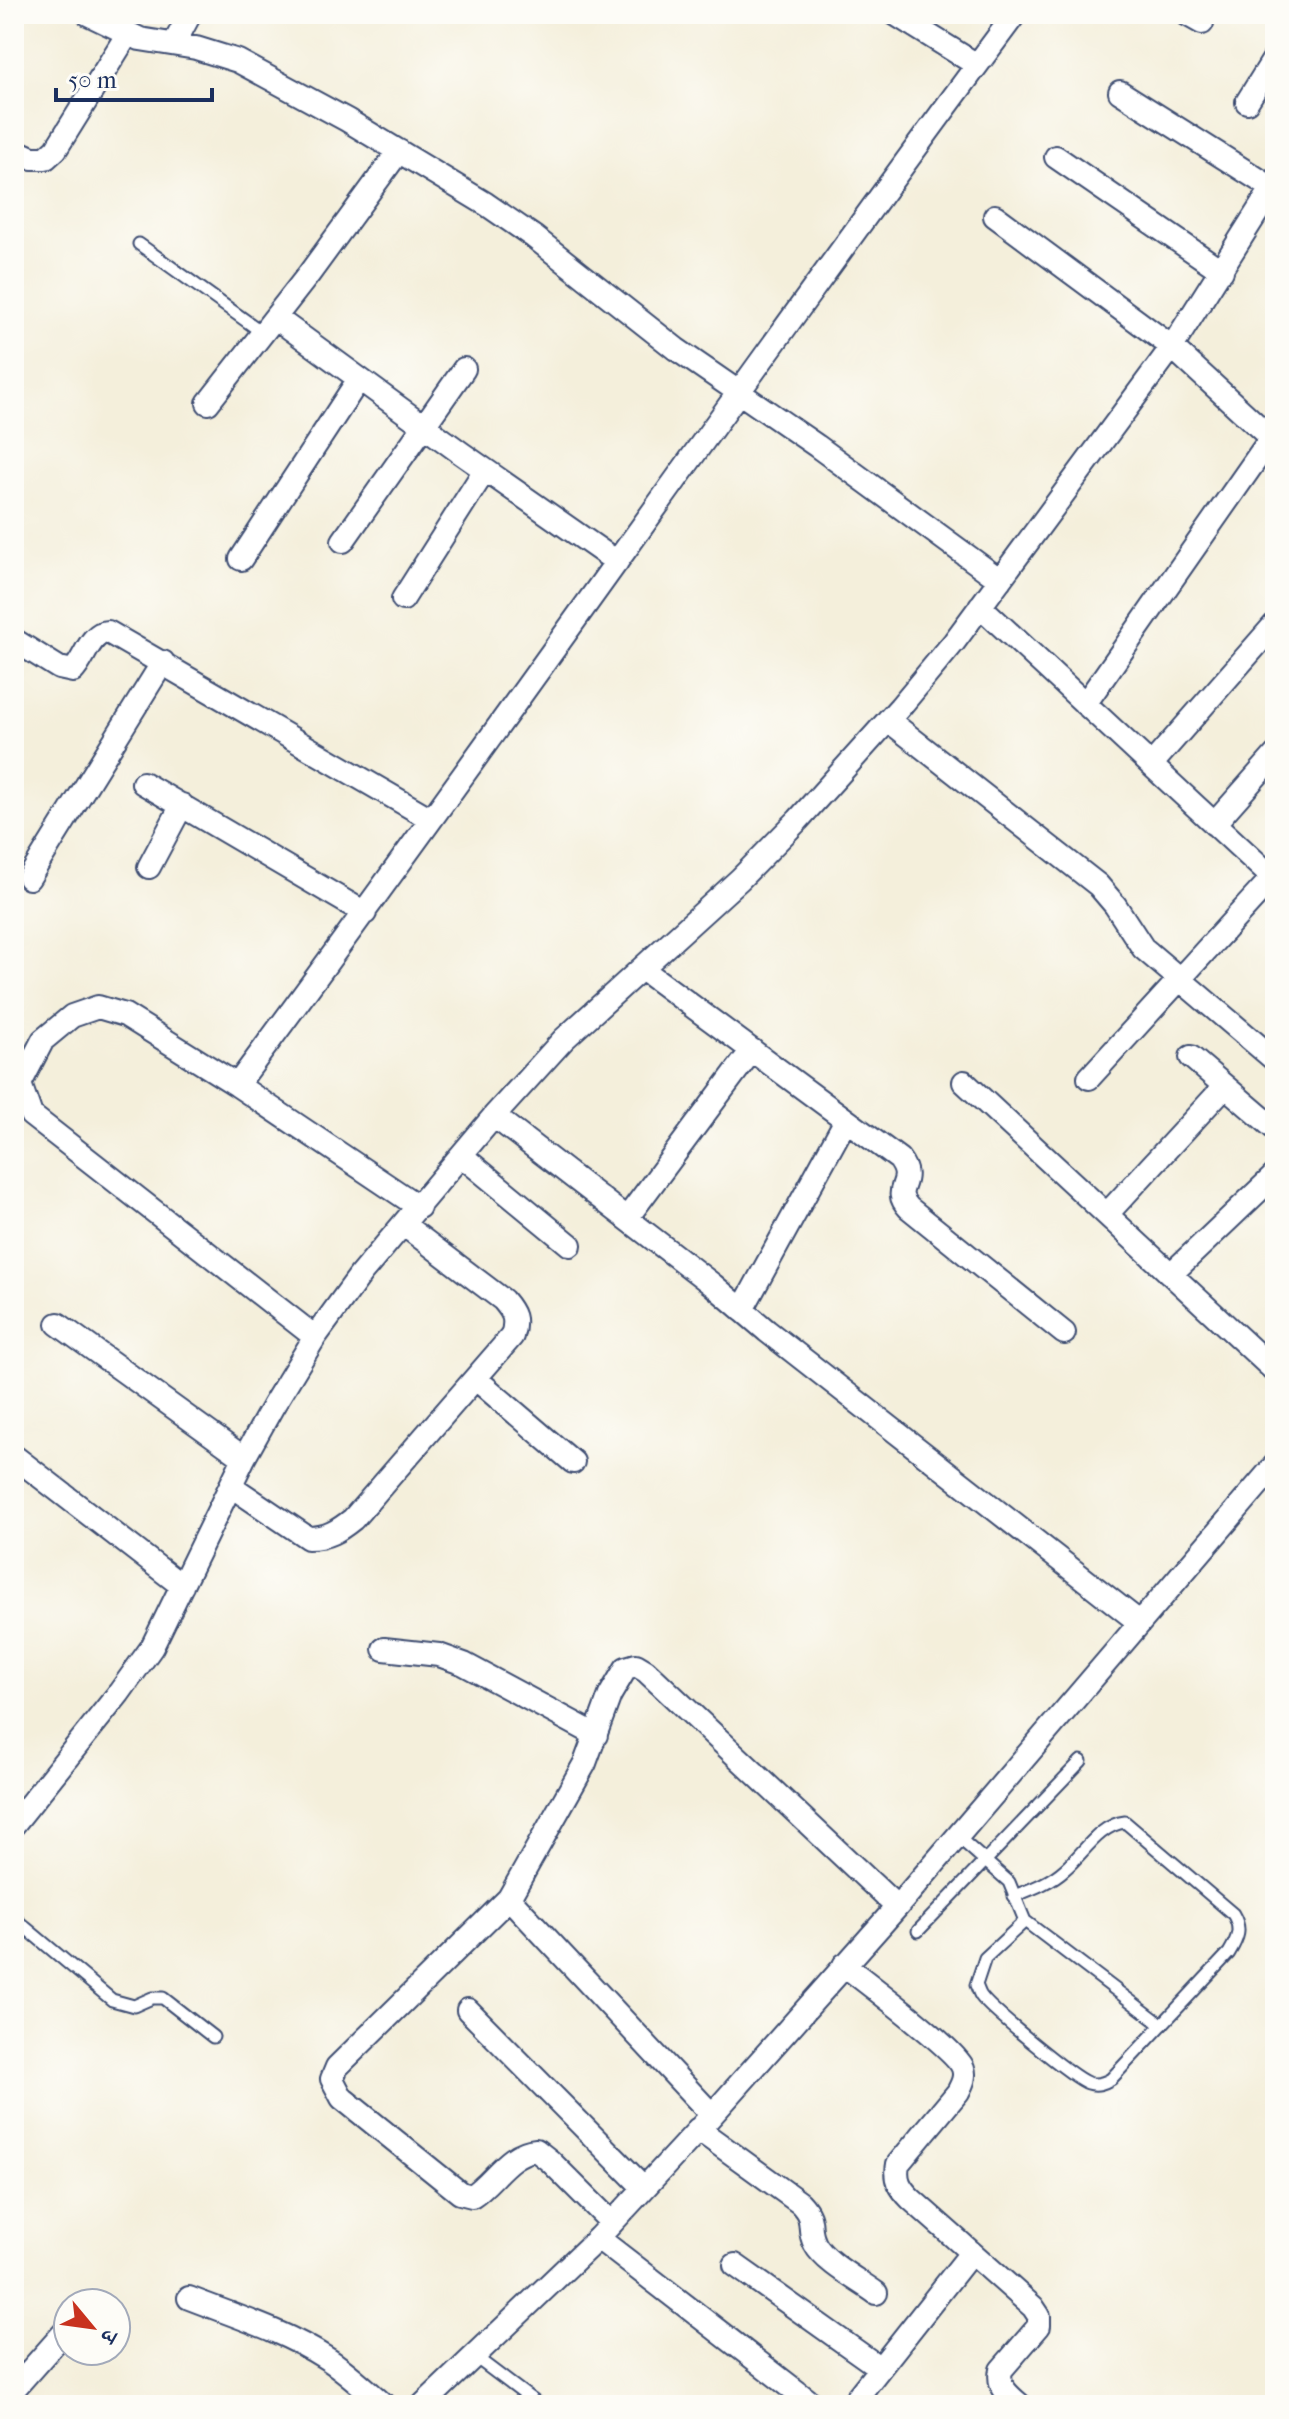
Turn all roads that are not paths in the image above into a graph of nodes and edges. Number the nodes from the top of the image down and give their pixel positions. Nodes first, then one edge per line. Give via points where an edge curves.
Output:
1 (88, 14) edge
2 (190, 14) edge
3 (895, 14) edge
4 (1015, 14) edge
5 (127, 35) junction
6 (174, 44) junction
7 (1275, 57) edge
8 (977, 65) junction
9 (1120, 92) dead end
10 (1247, 102) dead end
11 (14, 150) edge
12 (399, 151) junction
13 (1056, 157) dead end
14 (1274, 186) edge
15 (995, 216) dead end
16 (139, 244) dead end
17 (1222, 271) junction
18 (270, 325) junction
19 (1172, 347) junction
20 (464, 369) dead end
21 (359, 379) junction
22 (737, 393) junction
23 (208, 403) dead end
24 (423, 425) junction
25 (1273, 440) edge
26 (485, 470) junction
27 (343, 541) dead end
28 (241, 559) dead end
29 (617, 562) junction
30 (1000, 580) junction
31 (403, 599) dead end
32 (980, 606) junction
33 (1275, 624) edge
34 (14, 640) edge
35 (163, 662) junction
36 (1085, 704) junction
37 (888, 720) junction
38 (1275, 755) edge
39 (1151, 765) junction
40 (143, 783) dead end
41 (182, 805) junction
42 (431, 819) junction
43 (1214, 824) junction
44 (149, 867) dead end
45 (29, 878) dead end
46 (1274, 878) edge
47 (365, 913) junction
48 (642, 969) junction
49 (1180, 978) junction
50 (752, 1050) junction
51 (1191, 1057) dead end
52 (1275, 1060) edge
53 (1089, 1078) dead end
54 (964, 1082) dead end
55 (237, 1085) junction
56 (1225, 1086) junction
57 (494, 1116) junction
58 (846, 1120) junction
59 (1275, 1129) edge
60 (462, 1156) junction
61 (1275, 1175) edge
62 (419, 1207) junction
63 (1107, 1214) junction
64 (627, 1218) junction
65 (404, 1225) junction
66 (570, 1245) dead end
67 (1171, 1274) junction
68 (742, 1310) junction
69 (58, 1324) dead end
70 (1064, 1333) dead end
71 (315, 1337) junction
72 (1275, 1371) edge
73 (476, 1379) junction
74 (15, 1457) edge
75 (244, 1458) junction
76 (573, 1462) dead end
77 (1275, 1465) edge
78 (231, 1486) junction
79 (182, 1586) junction
80 (1139, 1622) junction
81 (384, 1649) dead end
82 (596, 1735) junction
83 (1081, 1761) dead end
84 (14, 1824) edge
85 (956, 1836) junction
86 (985, 1861) junction
87 (1014, 1896) junction
88 (509, 1898) junction
89 (897, 1907) junction
90 (14, 1918) edge
91 (1025, 1921) junction
92 (918, 1931) dead end
93 (844, 1965) junction
94 (468, 2010) dead end
95 (1162, 2025) junction
96 (213, 2037) dead end
97 (705, 2122) junction
98 (644, 2188) junction
99 (605, 2231) junction
100 (971, 2253) junction
101 (735, 2265) dead end
102 (876, 2293) dead end
103 (189, 2298) dead end
104 (52, 2346) edge
105 (474, 2356) junction
106 (880, 2368) junction
107 (14, 2389) edge
108 (384, 2405) edge
109 (423, 2405) edge
110 (539, 2405) edge
111 (814, 2405) edge
112 (851, 2405) edge
113 (1020, 2405) edge

1 - 5 street
2 - 6 street
3 - 8 street
4 - 8 street
5 - 6 street
5 - 11 street via 56,149 46,158
6 - 12 street via 238,61
7 - 10 street
8 - 22 street
9 - 14 street
12 - 18 street
12 - 22 street via 534,237
13 - 17 street
14 - 17 street
15 - 19 street
16 - 18 lane
17 - 19 street
18 - 21 street
18 - 23 street
19 - 25 street
19 - 30 street
20 - 24 street
21 - 24 street
21 - 28 street
22 - 29 street
22 - 30 street
24 - 26 street
24 - 27 street
25 - 36 street
26 - 29 street
26 - 31 street
29 - 42 street
30 - 32 street
32 - 36 street
32 - 37 street
33 - 39 street
34 - 35 street via 66,671 78,666 102,631
35 - 42 street
35 - 45 street
36 - 39 street
37 - 48 street via 740,879
37 - 49 street via 1098,885 1143,948
38 - 43 street
39 - 43 street
40 - 41 street
41 - 44 street
41 - 47 street
42 - 47 street
43 - 46 street
46 - 49 street
47 - 55 street
48 - 50 street
48 - 57 street via 564,1039
49 - 52 street
49 - 53 street
50 - 58 street
50 - 64 street
51 - 56 street
54 - 63 street
55 - 62 street
55 - 71 street via 125,1015 98,1007 72,1016 43,1040 20,1084 31,1115
56 - 59 street
56 - 63 street
57 - 60 street
57 - 64 street
58 - 68 street
58 - 70 street via 906,1168 900,1191 909,1208
60 - 62 street
60 - 66 street
61 - 67 street
62 - 65 street
63 - 67 street
64 - 68 street
65 - 71 street
65 - 73 street via 513,1313 512,1336
67 - 72 street
68 - 80 street
69 - 75 street
71 - 75 street
73 - 76 street
73 - 78 street via 337,1532 308,1538
74 - 79 street
75 - 78 street
77 - 80 street
78 - 79 street
79 - 84 street via 152,1647
80 - 85 street
81 - 82 street via 439,1655 464,1664
82 - 88 street
82 - 89 street via 618,1678 636,1665
83 - 86 lane
85 - 86 lane
85 - 89 street
86 - 87 lane via 1009,1882
86 - 92 lane
87 - 91 lane
87 - 95 lane via 1058,1874 1113,1823 1125,1822 1178,1866 1239,1925 1229,1953
88 - 97 street
88 - 99 street via 337,2067 332,2079 342,2098 460,2193 472,2196 513,2158 536,2150
89 - 93 street
90 - 96 lane via 112,2000 134,2006 163,1998
91 - 95 lane
91 - 95 lane via 985,1958 976,1985 982,1997 1055,2060 1089,2083 1102,2084
93 - 97 street
93 - 100 street via 948,2049 963,2069 958,2092 898,2164 896,2175 900,2188
94 - 98 street
97 - 98 street
97 - 102 street via 800,2203 823,2254
98 - 99 street
99 - 105 street
99 - 111 street via 702,2321
100 - 106 street
100 - 113 street via 1039,2316 1039,2326 999,2379
101 - 106 street
103 - 108 street via 312,2350
104 - 107 street
105 - 109 street
105 - 110 lane
106 - 112 street

